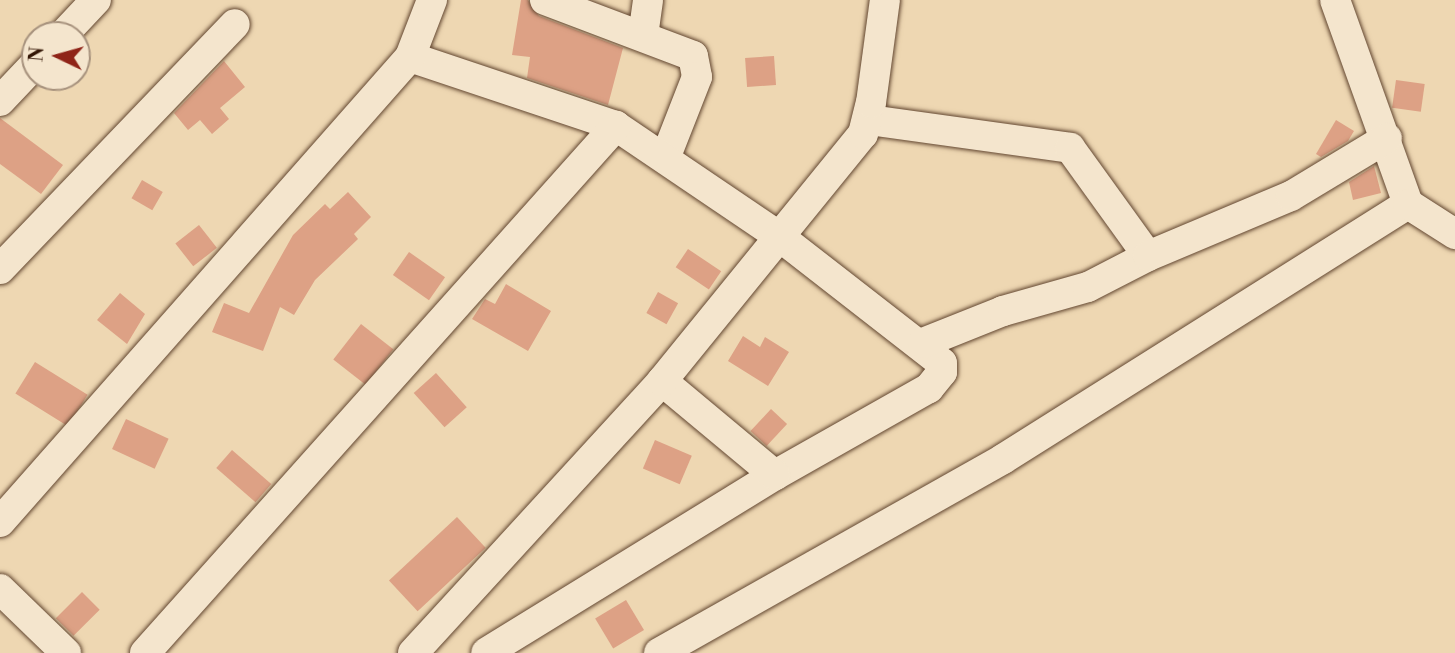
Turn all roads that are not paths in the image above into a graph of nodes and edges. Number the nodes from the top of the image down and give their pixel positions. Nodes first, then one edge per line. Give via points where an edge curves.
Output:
1 (96, 0) edge
2 (432, 0) edge
3 (545, 0) edge
4 (648, 0) edge
5 (885, 0) edge
6 (1335, 0) edge
7 (76, 21) edge
8 (235, 24) dead end
9 (643, 36) junction
10 (410, 57) junction
11 (21, 79) edge
12 (0, 102) edge
13 (869, 120) junction
14 (616, 126) junction
15 (1387, 138) junction
16 (666, 156) junction
17 (1408, 204) junction
18 (1455, 234) edge
19 (780, 237) junction
20 (1148, 256) junction
21 (0, 269) edge
22 (923, 343) junction
23 (662, 381) junction
24 (775, 475) junction
25 (0, 522) edge
26 (0, 589) edge
27 (66, 653) edge
28 (145, 653) edge
29 (413, 653) edge
30 (486, 653) edge
31 (659, 653) edge

1 - 7 street
2 - 10 street
3 - 9 street
4 - 9 street
5 - 13 street
6 - 15 street
8 - 21 street
9 - 16 street via 689,54 698,66
10 - 14 street
10 - 25 street
11 - 12 street
13 - 19 street via 863,134
13 - 20 street via 1070,148
14 - 16 street
14 - 28 street
15 - 17 street
15 - 20 street via 1291,197
16 - 19 street
17 - 18 street
17 - 31 street via 1003,459
19 - 22 street
19 - 23 street
20 - 22 street via 1088,287 1003,311
22 - 24 street via 942,363 942,372 929,388
23 - 24 street
23 - 29 street
24 - 30 street
26 - 27 street

